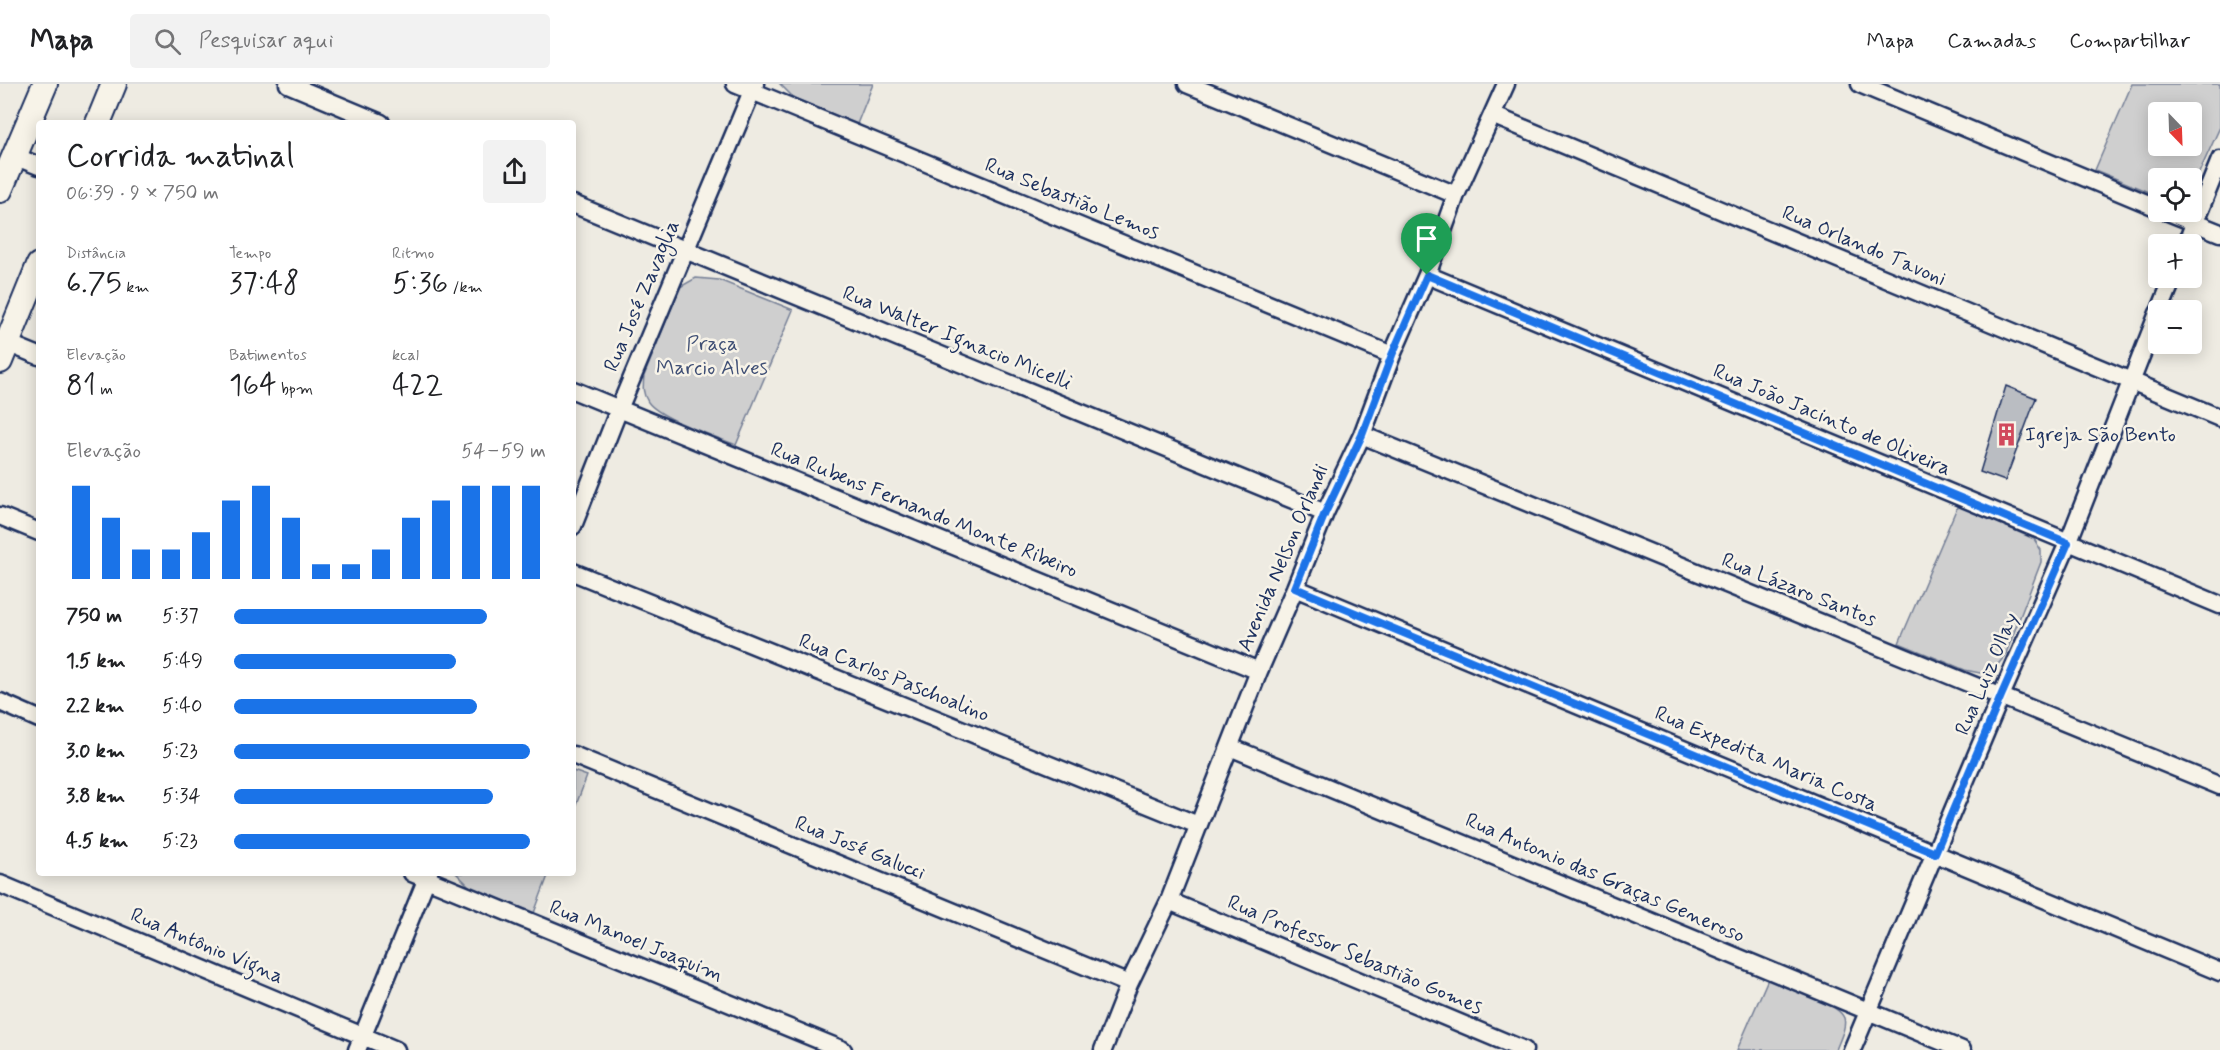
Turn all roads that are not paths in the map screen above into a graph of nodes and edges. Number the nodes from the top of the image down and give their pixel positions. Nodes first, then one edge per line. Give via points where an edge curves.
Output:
1 (43, 84) edge
2 (114, 84) edge
3 (288, 84) edge
4 (735, 84) edge
5 (1187, 84) edge
6 (1506, 84) edge
7 (1860, 84) edge
8 (754, 87) edge
9 (1492, 115) junction
10 (99, 120) edge
11 (374, 120) edge
12 (14, 156) junction
13 (2220, 160) edge
14 (36, 165) edge
15 (0, 190) edge
16 (1456, 195) junction
17 (2148, 204) edge
18 (576, 205) edge
19 (2195, 223) junction
20 (2220, 233) edge
21 (2190, 234) edge
22 (685, 251) junction
23 (36, 272) edge
24 (1427, 275) junction
25 (2148, 340) edge
26 (3, 348) edge
27 (36, 355) edge
28 (1392, 355) junction
29 (2131, 382) junction
30 (576, 391) edge
31 (619, 409) junction
32 (2220, 418) edge
33 (1362, 435) junction
34 (1325, 513) junction
35 (0, 516) edge
36 (576, 518) edge
37 (36, 531) edge
38 (2068, 543) junction
39 (576, 573) edge
40 (1295, 588) junction
41 (2220, 605) edge
42 (1259, 671) junction
43 (2001, 696) junction
44 (0, 702) edge
45 (36, 718) edge
46 (1230, 747) junction
47 (576, 755) edge
48 (2220, 786) edge
49 (1198, 825) junction
50 (1935, 853) junction
51 (423, 876) edge
52 (425, 876) edge
53 (0, 884) edge
54 (1169, 901) junction
55 (2220, 972) edge
56 (1129, 984) junction
57 (1867, 1011) junction
58 (360, 1043) edge
59 (396, 1050) edge
60 (843, 1050) edge
61 (1103, 1050) edge
62 (1524, 1050) edge
63 (1852, 1050) edge
64 (1962, 1050) edge

1 - 12 main road
2 - 10 main road
3 - 11 street
4 - 8 street, Rua Sebastião Lemos
5 - 16 street
6 - 9 street, Avenida Nelson Orlandi
7 - 17 street
8 - 22 street, Rua José Zavaglia
8 - 28 street, Rua Sebastião Lemos
9 - 16 street, Avenida Nelson Orlandi
9 - 29 street, Rua Orlando Tavoni
12 - 14 street
12 - 15 main road
13 - 19 street
16 - 24 street, Avenida Nelson Orlandi
18 - 22 street, Rua Walter Ignacio Micelli
19 - 20 street
19 - 21 street
22 - 31 street, Rua José Zavaglia
22 - 34 street, Rua Walter Ignacio Micelli
23 - 26 main road
24 - 28 street, Avenida Nelson Orlandi
24 - 38 street, Rua João Jacinto de Oliveira
25 - 29 street, Rua Luiz Ollay
26 - 27 street
28 - 33 street, Avenida Nelson Orlandi
29 - 32 street, Rua Orlando Tavoni
29 - 38 street, Rua Luiz Ollay
30 - 31 street, Rua Rubens Fernando Monte Ribeiro
31 - 36 street, Rua José Zavaglia
31 - 42 street, Rua Rubens Fernando Monte Ribeiro
33 - 34 street, Avenida Nelson Orlandi
33 - 43 street, Rua Lázaro Santos
34 - 40 street, Avenida Nelson Orlandi
35 - 37 street
38 - 41 street, Rua João Jacinto de Oliveira
38 - 43 street, Rua Luiz Ollay
39 - 49 street, Rua Carlos Paschoalino
40 - 42 street, Avenida Nelson Orlandi
40 - 50 street, Rua Expedita Maria Costa
42 - 46 street, Avenida Nelson Orlandi
43 - 48 street, Rua Lázaro Santos
43 - 50 street, Rua Luiz Ollay
44 - 45 street
46 - 49 street, Avenida Nelson Orlandi
46 - 57 street, Rua Antonio das Graças Generoso
47 - 56 street, Rua José Galucci
49 - 54 street, Avenida Nelson Orlandi
50 - 55 street, Rua Expedita Maria Costa
50 - 57 street, Rua Luiz Ollay
51 - 58 street
52 - 60 street, Rua Manoel Joaquim
53 - 58 street, Rua Antônio Vigna
54 - 56 street, Avenida Nelson Orlandi
54 - 62 street, Rua Professor Sebastião Gomes
56 - 61 street, Avenida Nelson Orlandi
57 - 63 street, Rua Luiz Ollay
57 - 64 street, Rua Antonio das Graças Generoso
58 - 59 street, Rua Antônio Vigna

